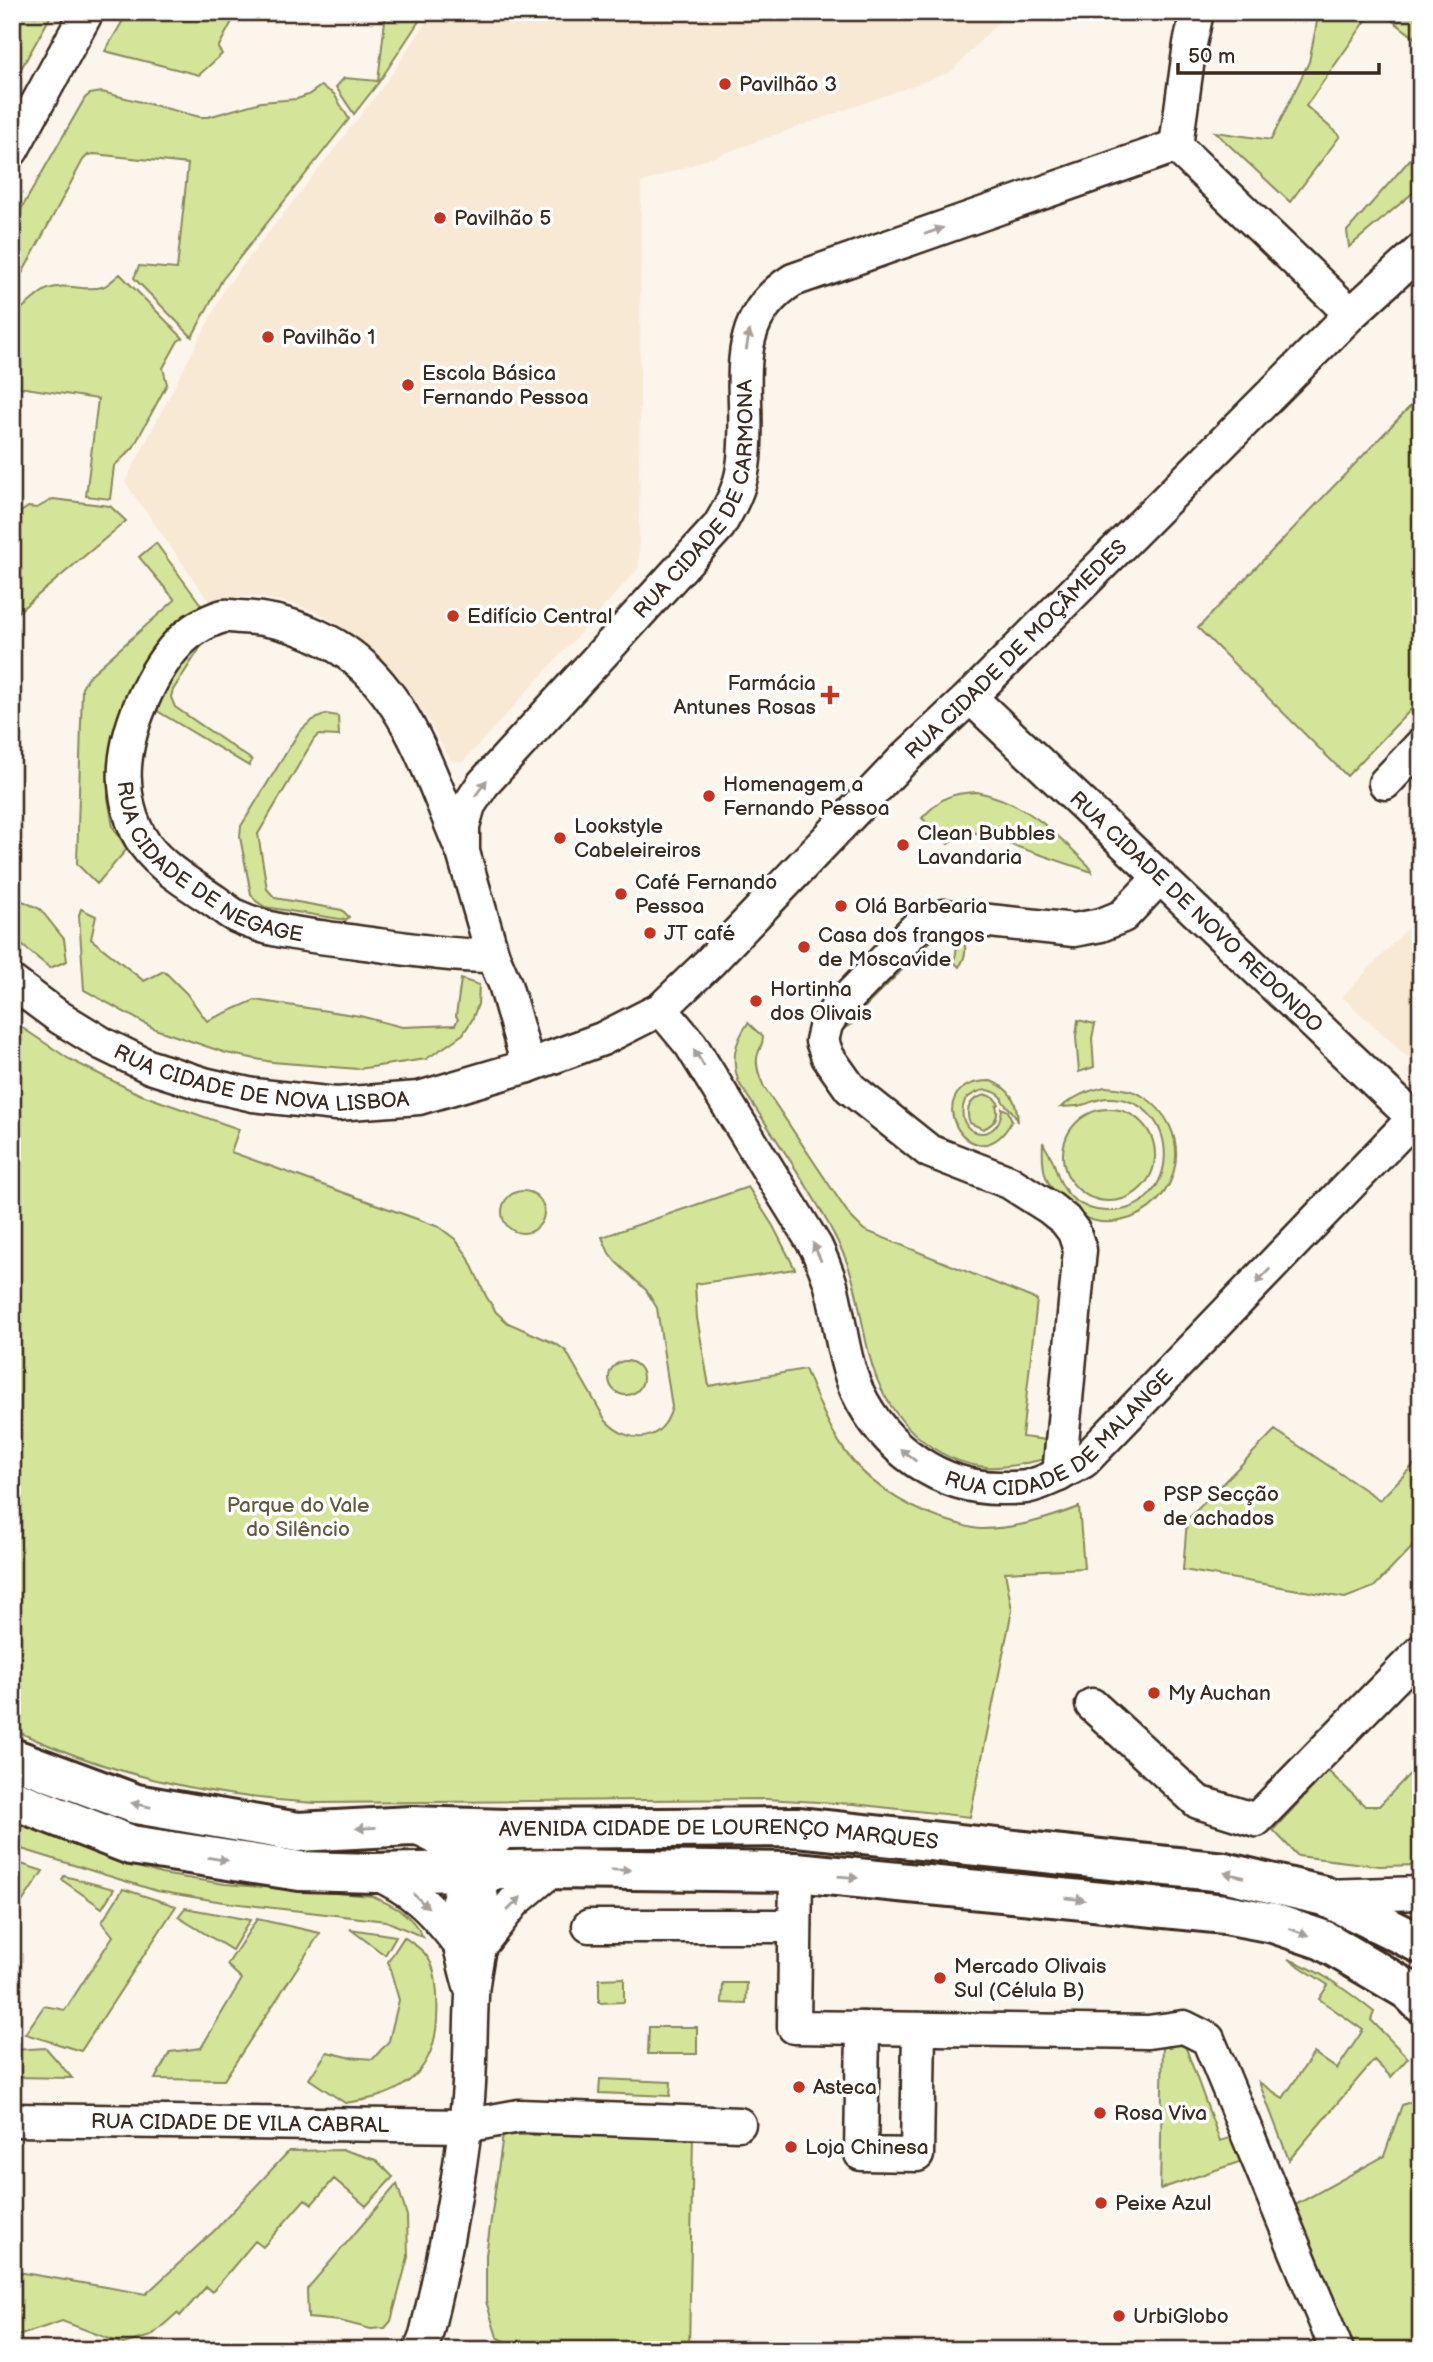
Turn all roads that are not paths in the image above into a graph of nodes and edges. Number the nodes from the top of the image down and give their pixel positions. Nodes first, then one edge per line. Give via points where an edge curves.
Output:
1 (87, 12) edge
2 (1198, 12) edge
3 (1176, 146) junction
4 (12, 150) edge
5 (1421, 250) edge
6 (1351, 314) junction
7 (970, 697) junction
8 (1421, 745) edge
9 (1385, 783) dead end
10 (463, 852) junction
11 (1159, 877) junction
12 (493, 956) junction
13 (12, 982) edge
14 (661, 1009) junction
15 (528, 1066) junction
16 (1417, 1122) edge
17 (1059, 1475) junction
18 (1421, 1651) edge
19 (1092, 1705) dead end
20 (12, 1758) edge
21 (12, 1800) edge
22 (411, 1826) junction
23 (507, 1829) junction
24 (470, 1869) junction
25 (553, 1869) junction
26 (796, 1872) junction
27 (375, 1873) junction
28 (1421, 1893) edge
29 (1324, 1896) junction
30 (589, 1926) dead end
31 (795, 1926) junction
32 (469, 1942) junction
33 (1421, 1944) edge
34 (1416, 1993) edge
35 (863, 2028) junction
36 (919, 2029) junction
37 (12, 2120) edge
38 (739, 2124) dead end
39 (465, 2126) junction
40 (419, 2350) edge
41 (1338, 2350) edge

1 - 4 street
2 - 3 street
3 - 6 street
10 -> 3 street, RUA CIDADE DE CARMONA via 469,805 483,784 719,526 730,507 744,465 747,342 768,299 793,280
5 - 6 street, RUA CIDADE DE MOÇÂMEDES
6 - 7 street, RUA CIDADE DE MOÇÂMEDES
7 - 11 street, RUA CIDADE DE NOVO REDONDO
7 - 14 street, RUA CIDADE DE MOÇÂMEDES
8 - 9 street
10 - 12 street, RUA CIDADE DE CARMONA
10 - 12 street, RUA CIDADE DE NEGAGE via 391,697 338,647 298,628 258,617 224,616 191,631 165,657 130,737 125,766 126,797 134,822 146,846 164,864 237,917 283,931 462,956
11 - 16 street, RUA CIDADE DE NOVO REDONDO
11 - 17 street via 1123,916 1101,925 1074,930 943,916 915,928 835,1011 822,1041 850,1088 929,1151 1009,1182 1050,1208 1074,1233 1080,1250
12 - 15 street, RUA CIDADE DE CARMONA
13 - 15 street, RUA CIDADE DE NOVA LISBOA via 59,1017 150,1067 253,1095 336,1104 419,1098
14 - 15 street, RUA CIDADE DE MOÇÂMEDES via 601,1039
17 -> 14 street, RUA CIDADE DE MALANGE via 1024,1487 987,1489 954,1481 923,1467 873,1420 856,1388 830,1281 816,1247 691,1045
16 -> 17 street, RUA CIDADE DE MALANGE via 1084,1461
18 - 19 street via 1256,1820 1198,1802
22 -> 20 street, AVENIDA CIDADE DE LOURENÇO MARQUES via 285,1830 136,1804
21 -> 27 street, AVENIDA CIDADE DE LOURENÇO MARQUES via 131,1845 300,1871
22 - 23 street, AVENIDA CIDADE DE LOURENÇO MARQUES
22 - 24 street via 451,1846
23 - 24 street
29 -> 23 street, AVENIDA CIDADE DE LOURENÇO MARQUES via 1224,1872 797,1827
24 - 25 street, AVENIDA CIDADE DE LOURENÇO MARQUES
24 - 27 street, AVENIDA CIDADE DE LOURENÇO MARQUES
24 - 32 street via 457,1896
25 -> 26 street, AVENIDA CIDADE DE LOURENÇO MARQUES
32 -> 25 street
26 - 31 street, AVENIDA CIDADE DE LOURENÇO MARQUES
26 -> 34 street, AVENIDA CIDADE DE LOURENÇO MARQUES via 1225,1914 1273,1923 1323,1940
27 -> 32 street via 403,1886
28 - 29 street
29 - 33 street, AVENIDA CIDADE DE LOURENÇO MARQUES
30 - 31 street
31 - 35 street, AVENIDA CIDADE DE LOURENÇO MARQUES via 794,2027
32 - 39 street via 472,1994
35 - 36 street, AVENIDA CIDADE DE LOURENÇO MARQUES
35 - 36 street via 861,2154 917,2155
36 - 41 street, AVENIDA CIDADE DE LOURENÇO MARQUES via 1148,2032 1184,2027 1208,2039
37 - 39 street, RUA CIDADE DE VILA CABRAL
38 - 39 street, RUA CIDADE DE VILA CABRAL via 519,2116
39 - 40 street via 451,2226

